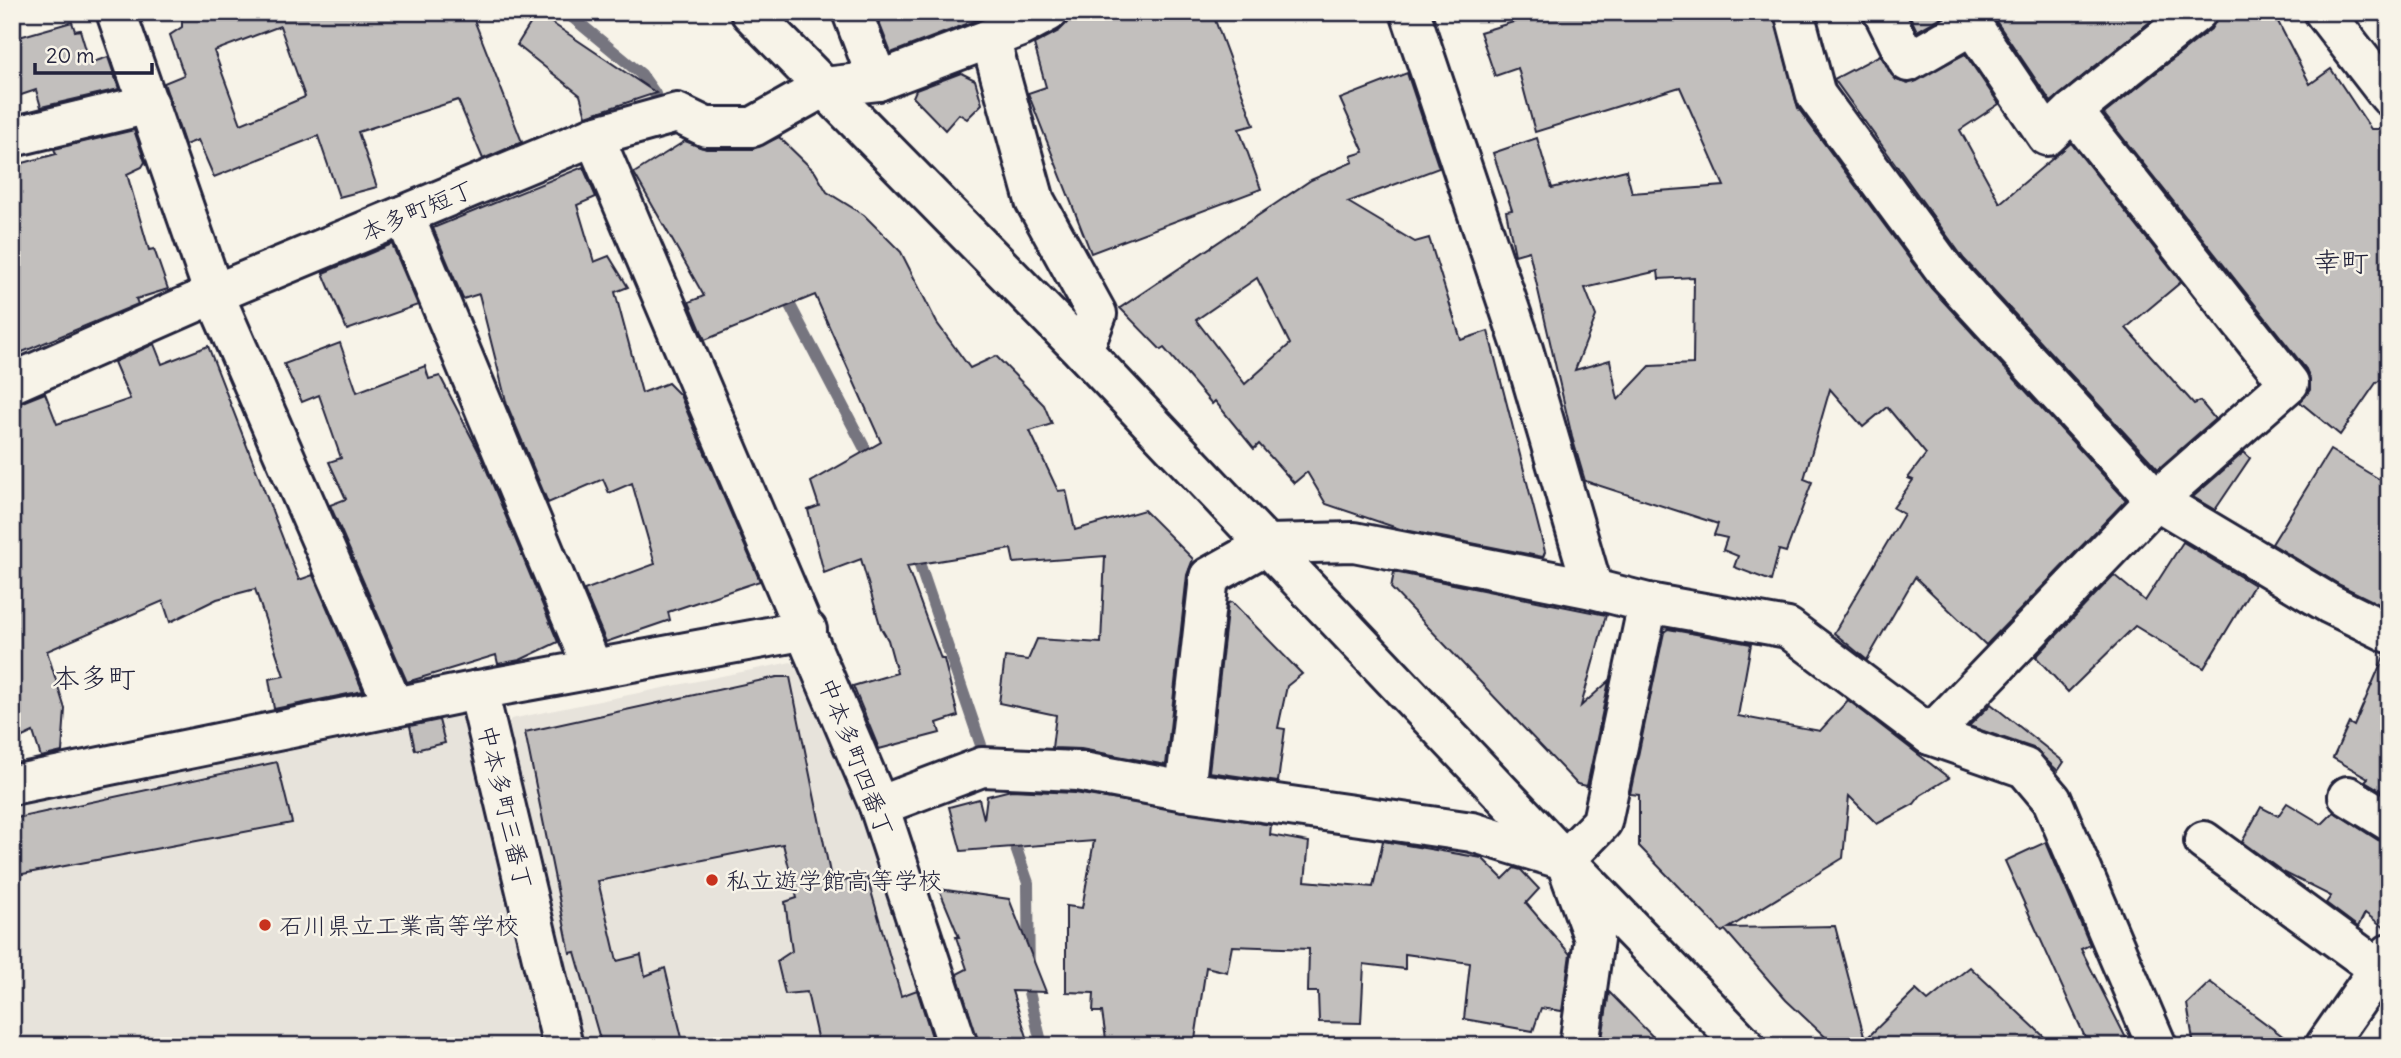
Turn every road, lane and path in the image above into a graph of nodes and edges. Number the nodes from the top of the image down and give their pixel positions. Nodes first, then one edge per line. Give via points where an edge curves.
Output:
1 (116, 12) edge
2 (750, 12) edge
3 (852, 12) edge
4 (1048, 12) edge
5 (1410, 12) edge
6 (1794, 12) edge
7 (1883, 12) edge
8 (2197, 12) edge
9 (2324, 12) edge
10 (990, 38) junction
11 (878, 81) junction
12 (824, 87) junction
13 (2389, 96) edge
14 (149, 104) junction
15 (2073, 111) junction
16 (594, 136) junction
17 (12, 137) edge
18 (404, 215) junction
19 (214, 294) junction
20 (1083, 351) junction
21 (12, 383) edge
22 (2156, 500) junction
23 (1268, 544) junction
24 (1593, 589) junction
25 (1648, 603) junction
26 (807, 630) junction
27 (2389, 633) edge
28 (593, 669) junction
29 (478, 690) junction
30 (394, 707) junction
31 (1930, 735) junction
32 (12, 785) edge
33 (1185, 791) junction
34 (2348, 796) dead end
35 (879, 806) junction
36 (2389, 821) edge
37 (2204, 841) dead end
38 (1565, 860) junction
39 (2384, 962) edge
40 (563, 1046) edge
41 (958, 1046) edge
42 (1579, 1046) edge
43 (1745, 1046) edge
44 (2157, 1046) edge
45 (2325, 1046) edge

1 - 14 street
2 - 12 street
3 - 11 street
4 - 10 street
5 - 24 street via 1523,349
6 - 22 street via 1816,94 1947,273
7 - 15 street via 1908,62 1972,25 2047,136
8 - 15 street
9 - 13 street
10 - 11 street
10 - 20 street via 1035,201 1097,314
11 - 12 street
12 - 16 street, 本多町短丁 via 753,127 706,127 677,113
12 - 20 street
14 - 17 street
14 - 19 street
15 - 22 street via 2289,383
16 - 18 street, 本多町短丁
16 - 26 street, 中本多町四番丁
18 - 19 street, 本多町短丁
18 - 28 street
19 - 21 street, 本多町短丁
19 - 30 street
20 - 23 street
22 - 27 street via 2330,604
22 - 31 street
23 - 24 street via 1354,542
23 - 33 street via 1209,577
23 - 38 street
24 - 25 street
25 - 31 street via 1788,628
25 - 38 street via 1602,822
26 - 28 street
26 - 35 street, 中本多町四番丁
28 - 29 street
29 - 30 street
29 - 40 street, 中本多町三番丁
30 - 32 street
31 - 44 street via 2025,768 2052,800
33 - 35 street via 1077,771 982,767
33 - 38 street via 1472,832
34 - 36 street
35 - 41 street, 中本多町四番丁
37 - 39 street
38 - 42 street via 1594,939
38 - 43 street
39 - 45 street

